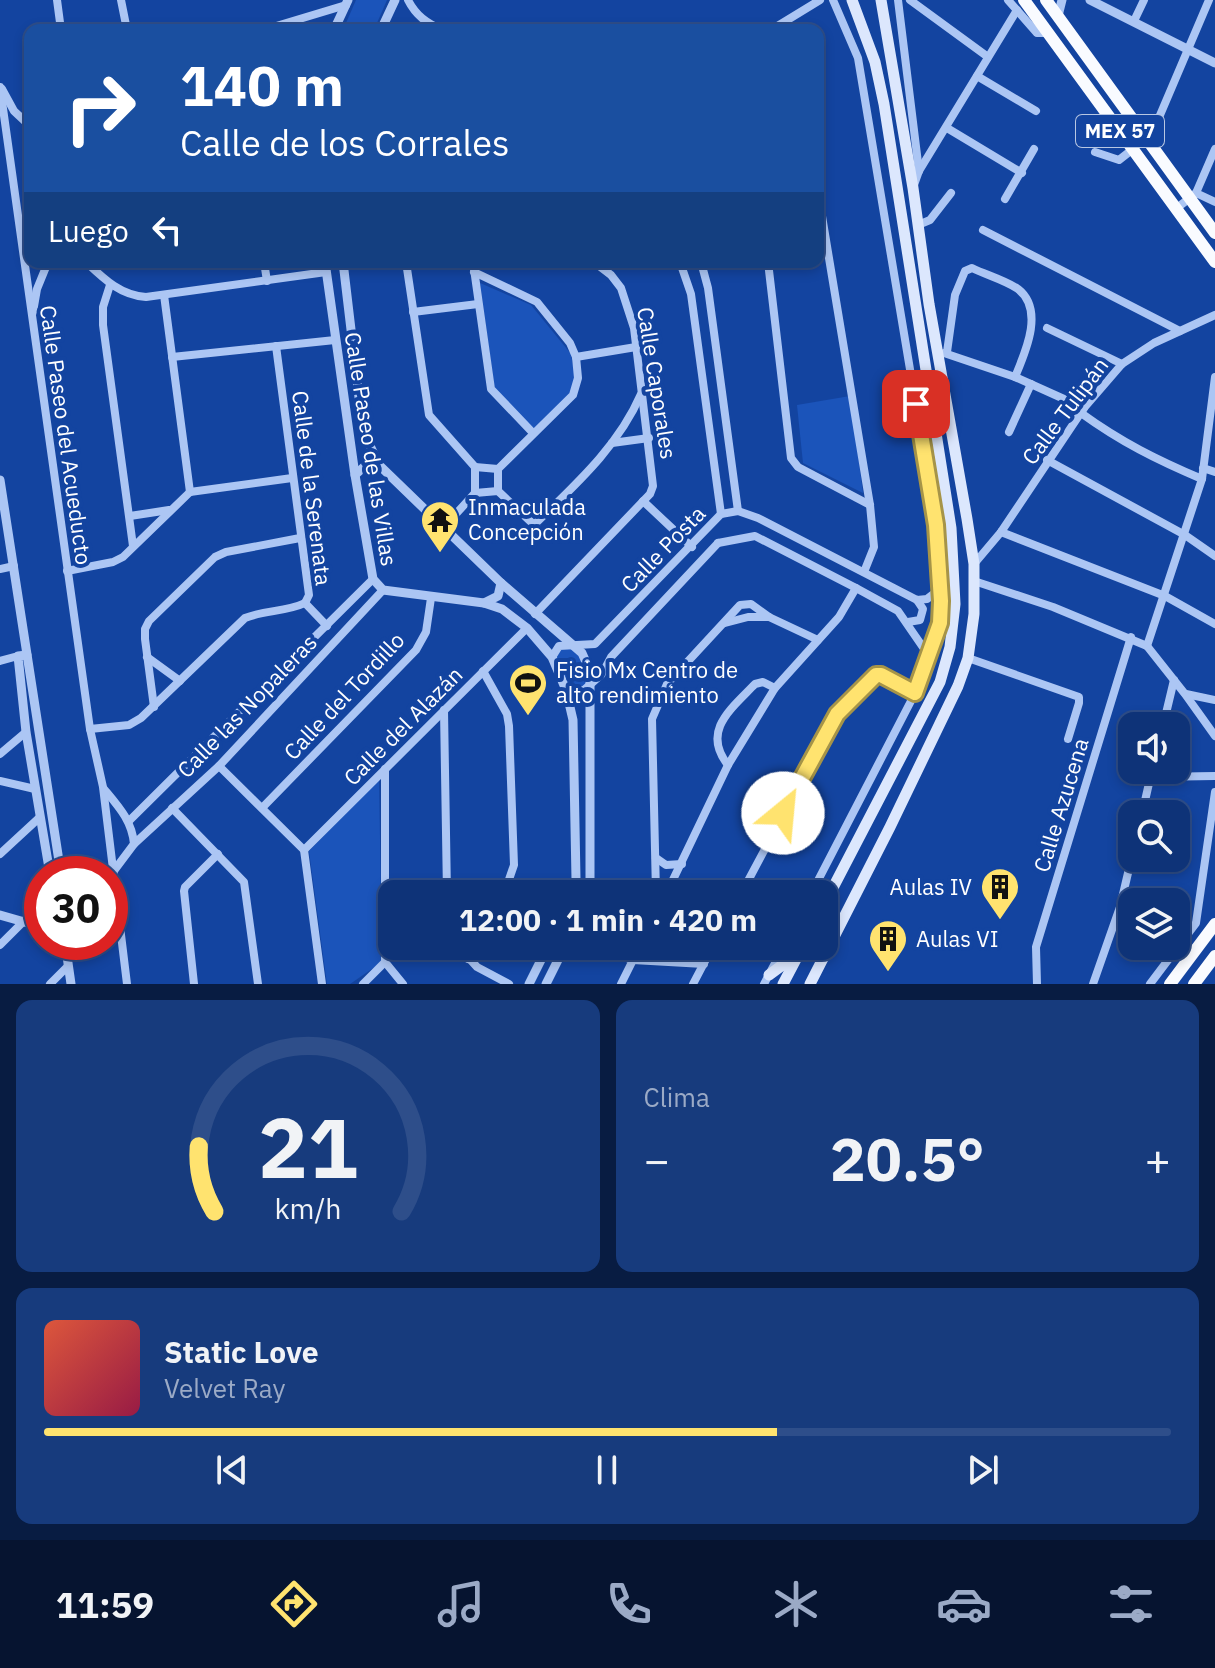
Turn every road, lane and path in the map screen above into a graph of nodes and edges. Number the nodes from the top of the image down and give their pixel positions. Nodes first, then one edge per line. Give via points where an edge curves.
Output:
1 (57, 0) edge
2 (395, 0) edge
3 (408, 0) edge
4 (820, 0) edge
5 (833, 0) edge
6 (852, 0) edge
7 (881, 0) edge
8 (898, 0) edge
9 (910, 0) edge
10 (1008, 0) edge
11 (1046, 0) edge
12 (1062, 0) edge
13 (1090, 0) edge
14 (1144, 0) edge
15 (1209, 0) edge
16 (124, 1) edge
17 (347, 3) edge
18 (1020, 5) edge
19 (1058, 16) junction
20 (1134, 21) junction
21 (60, 24) edge
22 (126, 24) edge
23 (284, 24) edge
24 (337, 24) edge
25 (384, 24) edge
26 (429, 24) edge
27 (781, 24) edge
28 (1188, 50) junction
29 (988, 57) junction
30 (1215, 63) edge
31 (977, 76) junction
32 (0, 86) edge
33 (1036, 111) dead end
34 (24, 120) edge
35 (947, 128) junction
36 (1149, 141) junction
37 (1034, 149) dead end
38 (1133, 149) junction
39 (1215, 149) edge
40 (1095, 152) dead end
41 (1018, 171) junction
42 (915, 172) junction
43 (951, 193) dead end
44 (1193, 195) junction
45 (1005, 199) dead end
46 (1215, 202) edge
47 (1177, 208) junction
48 (918, 225) junction
49 (824, 228) edge
50 (983, 230) dead end
51 (1215, 233) edge
52 (24, 244) edge
53 (1215, 262) edge
54 (28, 268) edge
55 (45, 268) edge
56 (92, 268) edge
57 (265, 268) edge
58 (322, 268) edge
59 (326, 268) edge
60 (344, 268) edge
61 (407, 268) edge
62 (473, 268) edge
63 (475, 268) edge
64 (602, 268) edge
65 (682, 268) edge
66 (701, 268) edge
67 (769, 268) edge
68 (267, 281) junction
69 (110, 285) junction
70 (164, 295) junction
71 (32, 296) junction
72 (478, 304) junction
73 (413, 312) junction
74 (1215, 315) edge
75 (1047, 328) dead end
76 (1180, 331) junction
77 (335, 340) junction
78 (276, 346) junction
79 (636, 347) junction
80 (943, 353) junction
81 (172, 357) junction
82 (576, 357) junction
83 (1122, 364) junction
84 (1015, 377) junction
85 (1215, 377) edge
86 (1031, 384) junction
87 (642, 392) junction
88 (1083, 410) junction
89 (1213, 412) edge
90 (1009, 432) dead end
91 (533, 433) junction
92 (649, 438) junction
93 (611, 443) junction
94 (1047, 460) junction
95 (379, 465) junction
96 (475, 467) junction
97 (1203, 468) junction
98 (498, 469) junction
99 (1215, 472) edge
100 (355, 475) junction
101 (292, 478) junction
102 (1202, 479) junction
103 (0, 480) edge
104 (498, 491) junction
105 (190, 492) junction
106 (475, 493) junction
107 (643, 501) junction
108 (870, 505) junction
109 (170, 510) junction
110 (738, 511) junction
111 (721, 514) junction
112 (130, 516) junction
113 (758, 518) junction
114 (713, 523) junction
115 (534, 525) junction
116 (444, 527) junction
117 (1001, 532) junction
118 (1185, 535) junction
119 (755, 536) junction
120 (547, 537) dead end
121 (300, 538) junction
122 (718, 543) junction
123 (133, 546) junction
124 (692, 547) junction
125 (1215, 556) edge
126 (974, 564) junction
127 (14, 566) junction
128 (0, 569) edge
129 (67, 571) junction
130 (864, 572) junction
131 (373, 579) junction
132 (974, 581) junction
133 (501, 583) junction
134 (856, 588) junction
135 (940, 589) junction
136 (383, 590) junction
137 (1165, 596) junction
138 (431, 598) junction
139 (917, 600) junction
140 (305, 603) junction
141 (484, 603) junction
142 (535, 614) junction
143 (769, 617) junction
144 (908, 622) junction
145 (725, 624) junction
146 (1215, 624) edge
147 (327, 626) junction
148 (527, 628) junction
149 (1131, 637) junction
150 (818, 640) junction
151 (571, 645) junction
152 (1147, 646) junction
153 (23, 655) junction
154 (929, 656) junction
155 (147, 657) junction
156 (552, 657) junction
157 (968, 658) junction
158 (0, 661) edge
159 (483, 671) junction
160 (1174, 680) junction
161 (180, 681) junction
162 (590, 685) junction
163 (775, 688) junction
164 (566, 690) junction
165 (915, 693) junction
166 (1185, 694) junction
167 (1215, 700) edge
168 (154, 707) junction
169 (444, 710) junction
170 (1166, 712) edge
171 (90, 729) junction
172 (26, 732) junction
173 (1215, 736) edge
174 (1068, 739) dead end
175 (0, 754) edge
176 (728, 765) junction
177 (219, 766) junction
178 (385, 769) junction
179 (1190, 775) edge
180 (1215, 776) edge
181 (0, 781) edge
182 (103, 787) junction
183 (35, 789) junction
184 (1215, 792) edge
185 (172, 808) junction
186 (262, 808) junction
187 (39, 818) junction
188 (129, 821) junction
189 (134, 844) junction
190 (304, 850) junction
191 (0, 854) edge
192 (218, 854) junction
193 (46, 856) edge
194 (58, 856) edge
195 (111, 856) edge
196 (125, 856) edge
197 (656, 858) junction
198 (682, 864) junction
199 (1128, 872) edge
200 (447, 880) edge
201 (509, 880) edge
202 (576, 880) edge
203 (590, 880) edge
204 (656, 880) edge
205 (672, 880) edge
206 (748, 880) edge
207 (818, 880) edge
208 (837, 880) edge
209 (0, 915) edge
210 (23, 922) joint
211 (1196, 923) junction
212 (1212, 927) edge
213 (0, 945) edge
214 (1215, 956) edge
215 (67, 960) edge
216 (124, 960) edge
217 (470, 960) edge
218 (541, 960) edge
219 (558, 960) edge
220 (633, 960) joint
221 (706, 960) edge
222 (777, 960) edge
223 (789, 960) edge
224 (795, 960) edge
225 (385, 962) junction
226 (704, 964) junction
227 (68, 966) junction
228 (767, 980) edge
229 (50, 984) edge
230 (71, 984) edge
231 (127, 984) edge
232 (194, 984) edge
233 (258, 984) edge
234 (322, 984) edge
235 (363, 984) edge
236 (403, 984) edge
237 (509, 984) edge
238 (529, 984) edge
239 (546, 984) edge
240 (621, 984) edge
241 (693, 984) edge
242 (783, 984) edge
243 (810, 984) edge
244 (1037, 984) edge
245 (1093, 984) edge
246 (1150, 984) edge
247 (1170, 984) edge
248 (1194, 984) edge

1 - 21 street
2 - 25 street
3 - 26 street
4 - 27 street
5 - 135 street via 858,58 936,525
6 - 208 main road via 884,104 951,528 955,604 940,682
7 - 42 main road
8 - 42 street
9 - 29 street
10 - 18 street
11 - 19 main road, MEX 57
12 - 19 street
13 - 20 street
14 - 20 street
15 - 28 street
16 - 22 street
17 - 23 street
17 - 24 street
18 - 29 street
18 - 38 main road, MEX 57 via 1047,31
19 - 36 main road, MEX 57
20 - 28 street
28 - 30 street
28 - 36 street
29 - 31 street
31 - 33 street
31 - 35 street
32 - 34 street
32 - 52 street, Calle Paseo del Acueducto
35 - 41 street
35 - 42 street
36 - 44 main road, MEX 57
37 - 41 street
38 - 40 street via 1119,160
38 - 47 main road, MEX 57
39 - 44 street
41 - 45 street
42 - 48 main road
43 - 48 street via 930,220
44 - 46 street
44 - 47 street
44 - 51 main road, MEX 57
47 - 53 main road, MEX 57
48 - 80 main road
49 - 108 street
50 - 76 street
54 - 71 street, Calle Paseo del Acueducto
55 - 71 street
56 - 69 street
57 - 68 street
58 - 68 street
59 - 77 street, Calle Paseo de las Villas
60 - 95 street, Calle Paseo de las Villas via 363,431
61 - 73 street
62 - 72 street
63 - 82 street via 537,302
64 - 79 street, Calle Caporales via 621,288
65 - 111 street via 691,294
66 - 110 street
67 - 108 street via 791,458 798,467
68 - 70 street
69 - 70 street via 136,296
69 - 112 street via 103,325
70 - 81 street
71 - 129 street, Calle Paseo del Acueducto via 31,320
72 - 73 street
72 - 91 street via 491,389
73 - 96 street via 429,415
74 - 76 street, Calle Tulipán
75 - 83 street
76 - 83 street, Calle Tulipán
77 - 78 street
77 - 100 street, Calle Paseo de las Villas
78 - 81 street
78 - 101 street, Calle de la Serenata
79 - 82 street
79 - 87 street, Calle Caporales
80 - 84 street
80 - 84 street via 955,295 965,271 972,268 1015,287 1028,304 1031,338
80 - 126 main road
81 - 105 street
82 - 91 street via 573,395
83 - 88 street, Calle Tulipán
84 - 86 street
85 - 89 street
86 - 88 street
86 - 90 street
87 - 92 street, Calle Caporales
87 - 93 street
88 - 94 street, Calle Tulipán
88 - 102 street via 1116,438
89 - 97 street
91 - 98 street
92 - 93 street
92 - 107 street, Calle Caporales via 653,486
93 - 115 street
94 - 117 street, Calle Tulipán
94 - 118 street
95 - 100 street via 366,465
95 - 116 street, Calle Paseo de las Villas
96 - 98 street
96 - 106 street
97 - 99 street
97 - 102 street
98 - 104 street
100 - 131 street, Calle Paseo de las Villas
101 - 105 street
101 - 121 street, Calle de la Serenata
102 - 118 street
103 - 127 street
104 - 106 street
104 - 115 street
105 - 109 street
106 - 116 street
107 - 124 street
107 - 142 street
108 - 130 street via 874,547
109 - 112 street
109 - 123 street
110 - 111 street, Calle Posta
110 - 113 street, Calle Posta
111 - 114 street, Calle Posta
112 - 123 street
113 - 119 street via 761,525
113 - 130 street, Calle Posta
114 - 122 street via 710,536
114 - 124 street, Calle Posta
115 - 120 street
116 - 133 street, Calle Paseo de las Villas
117 - 126 street, Calle Tulipán
117 - 137 street
118 - 125 street
118 - 137 street
119 - 122 street, Calle Posta
119 - 134 street
121 - 140 street, Calle de la Serenata via 309,595
121 - 155 street via 215,557 149,621
122 - 162 street
123 - 129 street via 113,562
124 - 151 street, Calle Posta via 595,644
126 - 132 main road
127 - 128 street
127 - 153 street
129 - 171 street, Calle Paseo del Acueducto
130 - 139 street, Calle Posta
131 - 136 street, Calle Paseo de las Villas
131 - 147 street, Calle las Nopaleras
132 - 149 street
132 - 157 main road
133 - 141 street via 498,596
133 - 142 street, Calle Paseo de las Villas
134 - 144 street
134 - 150 street
135 - 139 street
135 - 154 street via 940,623
136 - 138 street, Calle Paseo de las Villas
136 - 177 street, Calle las Nopaleras
137 - 146 street
137 - 152 street
138 - 141 street, Calle Paseo de las Villas
138 - 186 street, Calle del Tordillo via 426,632 416,650
139 - 144 street via 923,609 920,620
140 - 147 street, Calle de la Serenata
140 - 161 street via 245,618
141 - 148 street, Calle Paseo de las Villas
142 - 151 street, Calle Paseo de las Villas
143 - 145 street
143 - 145 street via 745,603
143 - 150 street
144 - 154 street
145 - 197 street via 667,684 652,719
147 - 188 street, Calle las Nopaleras
148 - 156 street, Calle Paseo de las Villas
148 - 159 street, Calle del Alazán
149 - 152 street
149 - 244 street, Calle Azucena via 1036,947
150 - 163 street
151 - 156 street, Calle Posta via 559,646
151 - 162 street, Calle Paseo de las Villas via 582,653
152 - 160 street
153 - 158 street
153 - 172 street
153 - 194 street
154 - 165 street
155 - 161 street
155 - 168 street
156 - 164 street, Calle Paseo de las Villas
157 - 174 street via 1079,697
157 - 243 main road
159 - 169 street, Calle del Alazán
159 - 201 street via 509,726 514,865
160 - 166 street
160 - 170 street
161 - 168 street
162 - 164 street via 578,692
162 - 203 street, Calle Paseo de las Villas
163 - 176 street
163 - 176 street via 755,684 718,726 717,745
164 - 202 street, Calle Paseo de las Villas via 573,720
165 - 206 street via 876,675 837,714
165 - 207 street
166 - 167 street
166 - 173 street
168 - 171 street via 129,725
169 - 178 street, Calle del Alazán
169 - 200 street
171 - 182 street, Calle Paseo del Acueducto
172 - 175 street
172 - 183 street
176 - 198 street
177 - 185 street, Calle las Nopaleras
177 - 186 street
178 - 190 street, Calle del Alazán
178 - 225 street
179 - 180 street
181 - 183 street
182 - 188 street, Calle Paseo del Acueducto
182 - 195 street, Calle Paseo del Acueducto
183 - 187 street
184 - 211 street
185 - 189 street, Calle las Nopaleras
185 - 192 street
186 - 190 street
187 - 191 street
187 - 193 street
188 - 189 street, Calle Paseo del Acueducto
189 - 196 street
190 - 234 street
192 - 232 street via 185,887
192 - 233 street via 244,882
197 - 198 street via 666,865
197 - 204 street
198 - 205 street
199 - 245 street
209 - 210 street
210 - 213 street
211 - 212 street
211 - 246 street
212 - 247 main road
214 - 248 main road
215 - 227 street
216 - 231 street, Calle Paseo del Acueducto
217 - 237 street
218 - 238 street
219 - 239 street
220 - 226 street
220 - 240 street
221 - 226 street
222 - 228 street
223 - 228 main road
224 - 242 main road
225 - 235 street
225 - 236 street
226 - 241 street
227 - 229 street
227 - 230 street

